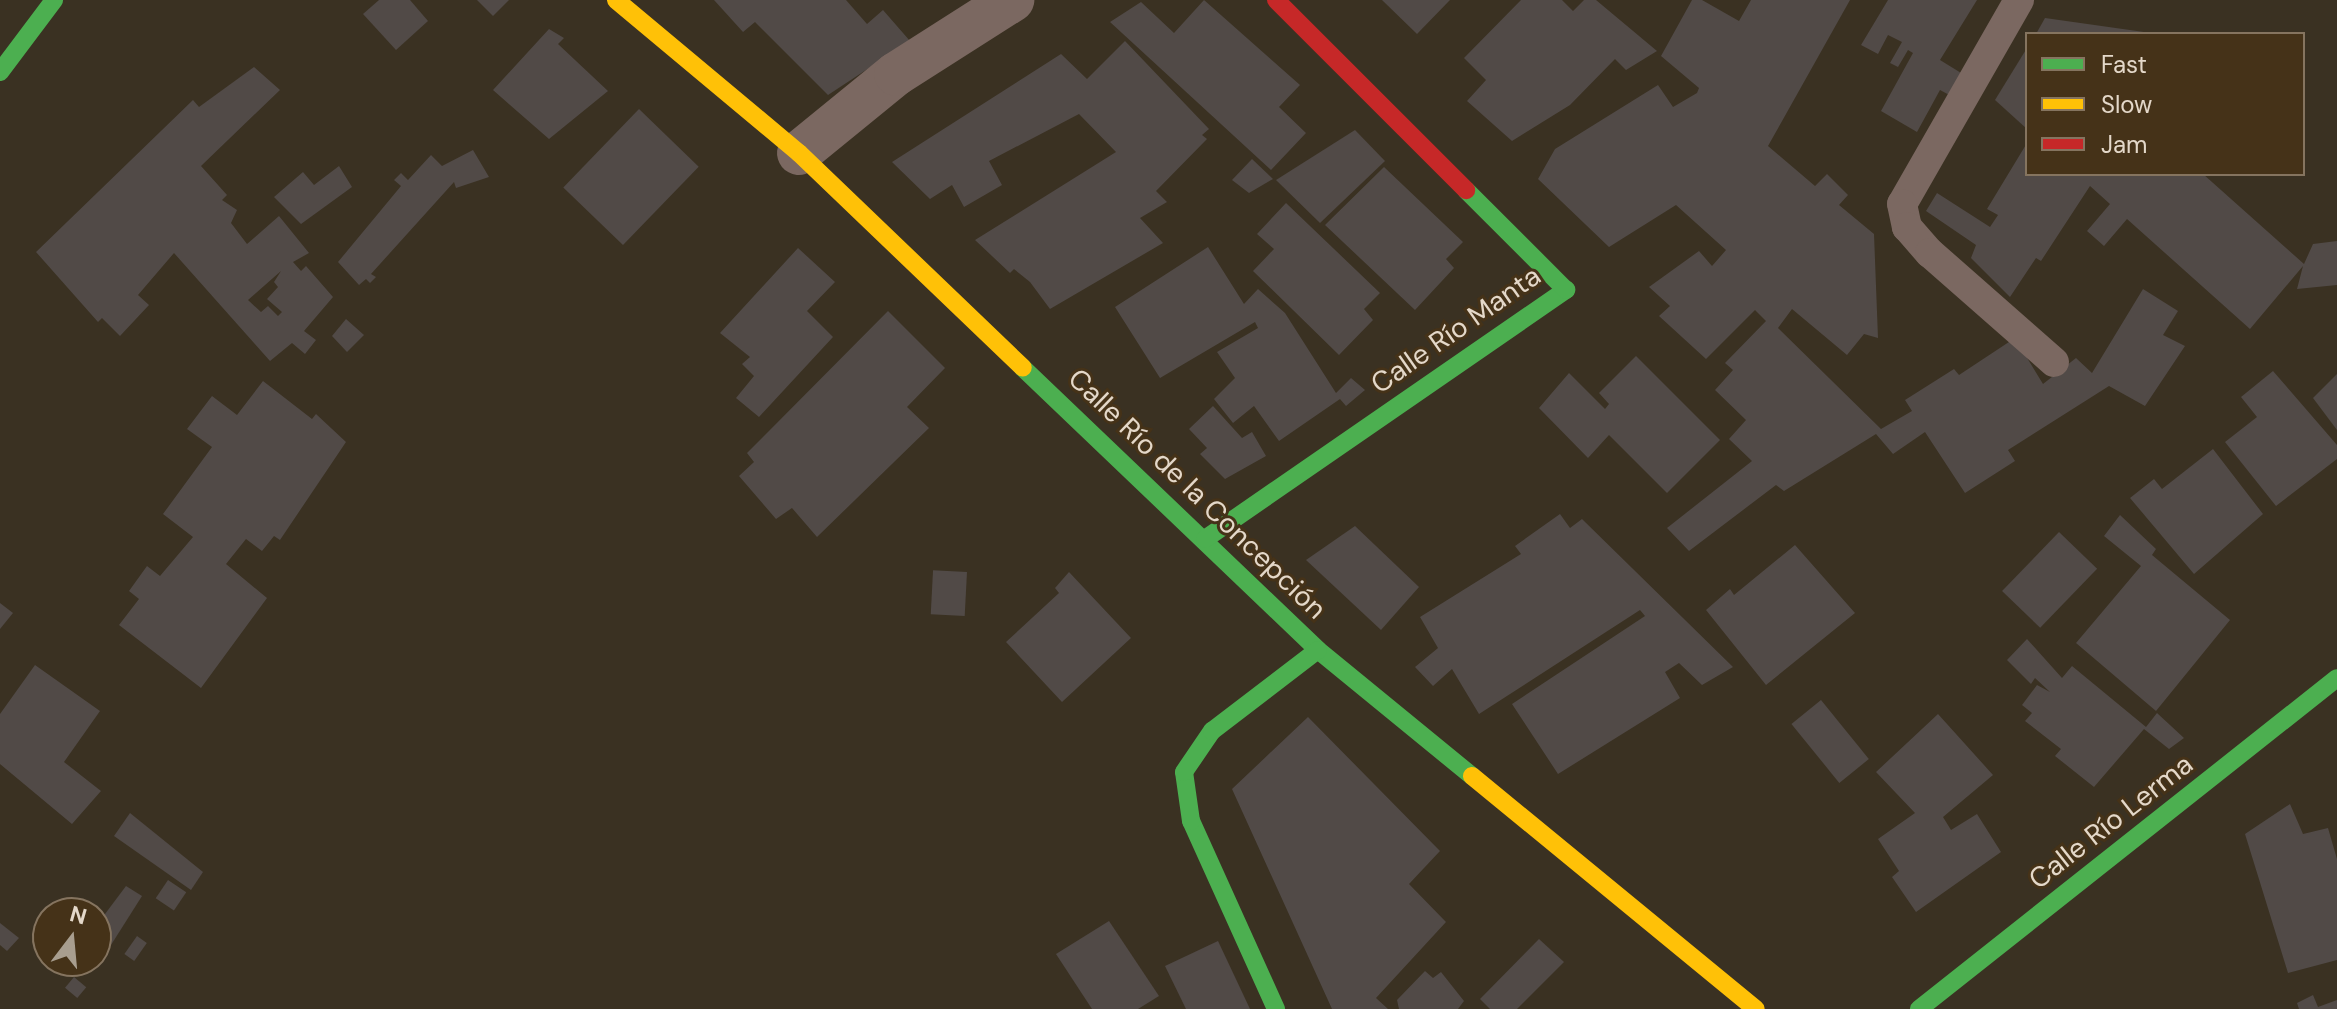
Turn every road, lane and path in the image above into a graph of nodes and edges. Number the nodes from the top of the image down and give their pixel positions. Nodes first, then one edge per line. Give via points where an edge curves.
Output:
1 (54, 0) edge
2 (616, 0) edge
3 (1012, 0) edge
4 (1276, 0) edge
5 (2019, 0) edge
6 (0, 72) edge
7 (799, 153) junction
8 (2054, 362) dead end
9 (1205, 539) junction
10 (1318, 650) junction
11 (2337, 678) edge
12 (1276, 1009) edge
13 (1756, 1009) edge
14 (1919, 1009) edge

1 - 6 street
2 - 7 street, Calle Río de la Concepción
3 - 7 street via 896,74
4 - 9 street, Calle Río Manta via 1566,290
5 - 8 lane via 1902,204 1907,227 1930,253
7 - 9 street, Calle Río de la Concepción
9 - 10 street, Calle Río de la Concepción
10 - 12 street via 1212,731 1184,772 1191,821
10 - 13 street, Calle Río de la Concepción
11 - 14 street, Calle Río Lerma

